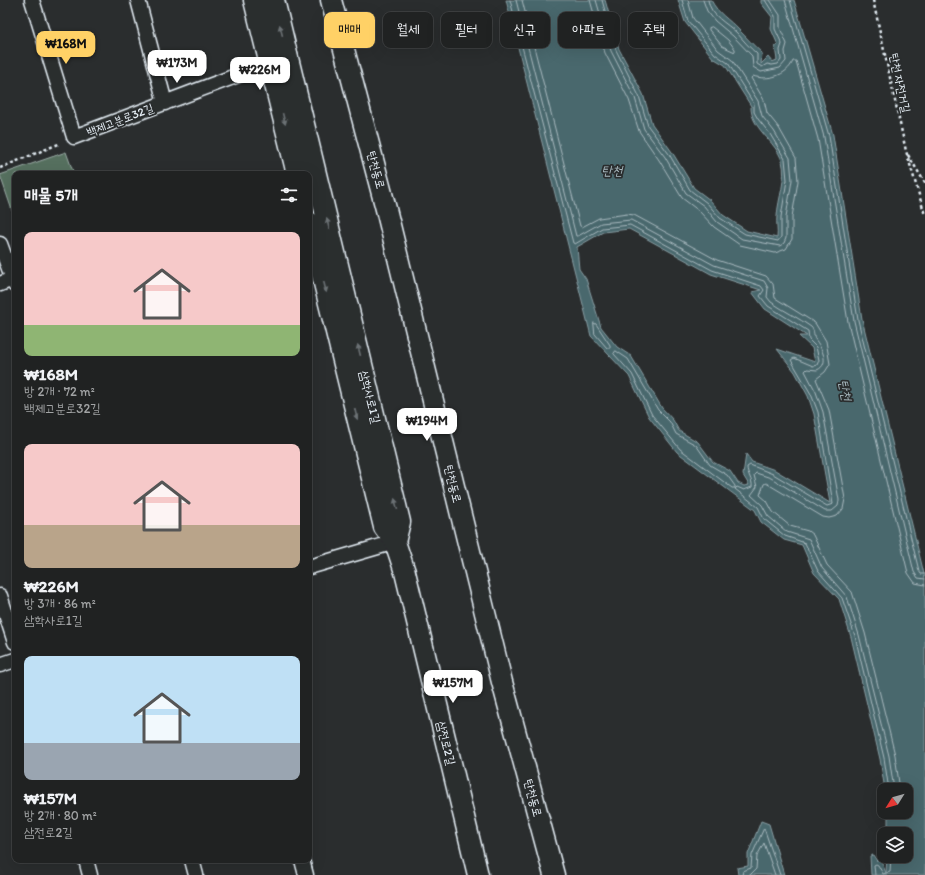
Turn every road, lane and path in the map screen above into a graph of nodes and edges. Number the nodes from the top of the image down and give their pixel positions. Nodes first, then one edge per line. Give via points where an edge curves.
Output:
1 (32, 0) edge
2 (138, 0) edge
3 (254, 0) edge
4 (274, 0) edge
5 (331, 0) edge
6 (873, 0) edge
7 (279, 60) junction
8 (165, 103) junction
9 (74, 137) junction
10 (906, 151) junction
11 (0, 168) edge
12 (297, 171) edge
13 (308, 171) edge
14 (925, 183) edge
15 (312, 186) edge
16 (925, 216) edge
17 (312, 234) edge
18 (0, 244) edge
19 (12, 275) edge
20 (12, 281) edge
21 (0, 284) edge
22 (395, 542) junction
23 (312, 566) edge
24 (0, 596) edge
25 (12, 633) edge
26 (12, 661) edge
27 (0, 665) edge
28 (87, 863) edge
29 (193, 863) edge
30 (303, 863) edge
31 (90, 875) edge
32 (196, 875) edge
33 (306, 875) edge
34 (478, 875) edge
35 (554, 875) edge

1 - 9 street, 백제고분로32길
2 - 8 street, 백제고분로32길
3 - 7 street, 삼학사로1길
7 -> 4 street, 삼학사로1길
5 - 35 street, 탄천동로 via 386,209 502,682
6 - 10 path, 탄천 자전거길
7 - 8 street, 백제고분로32길
7 -> 12 street, 삼학사로1길
13 -> 7 street, 삼학사로1길
8 - 9 street, 백제고분로32길
9 - 11 path
10 - 14 path
10 - 16 path, 탄천 자전거길
22 -> 15 street, 삼학사로1길 via 400,522
17 -> 22 street, 삼학사로1길 via 384,527
18 - 19 street
20 - 21 street
22 - 23 street
22 - 34 street, 삼전로2길 via 405,572
24 - 25 street
26 - 27 street
28 - 31 street
29 - 32 street
30 - 33 street

